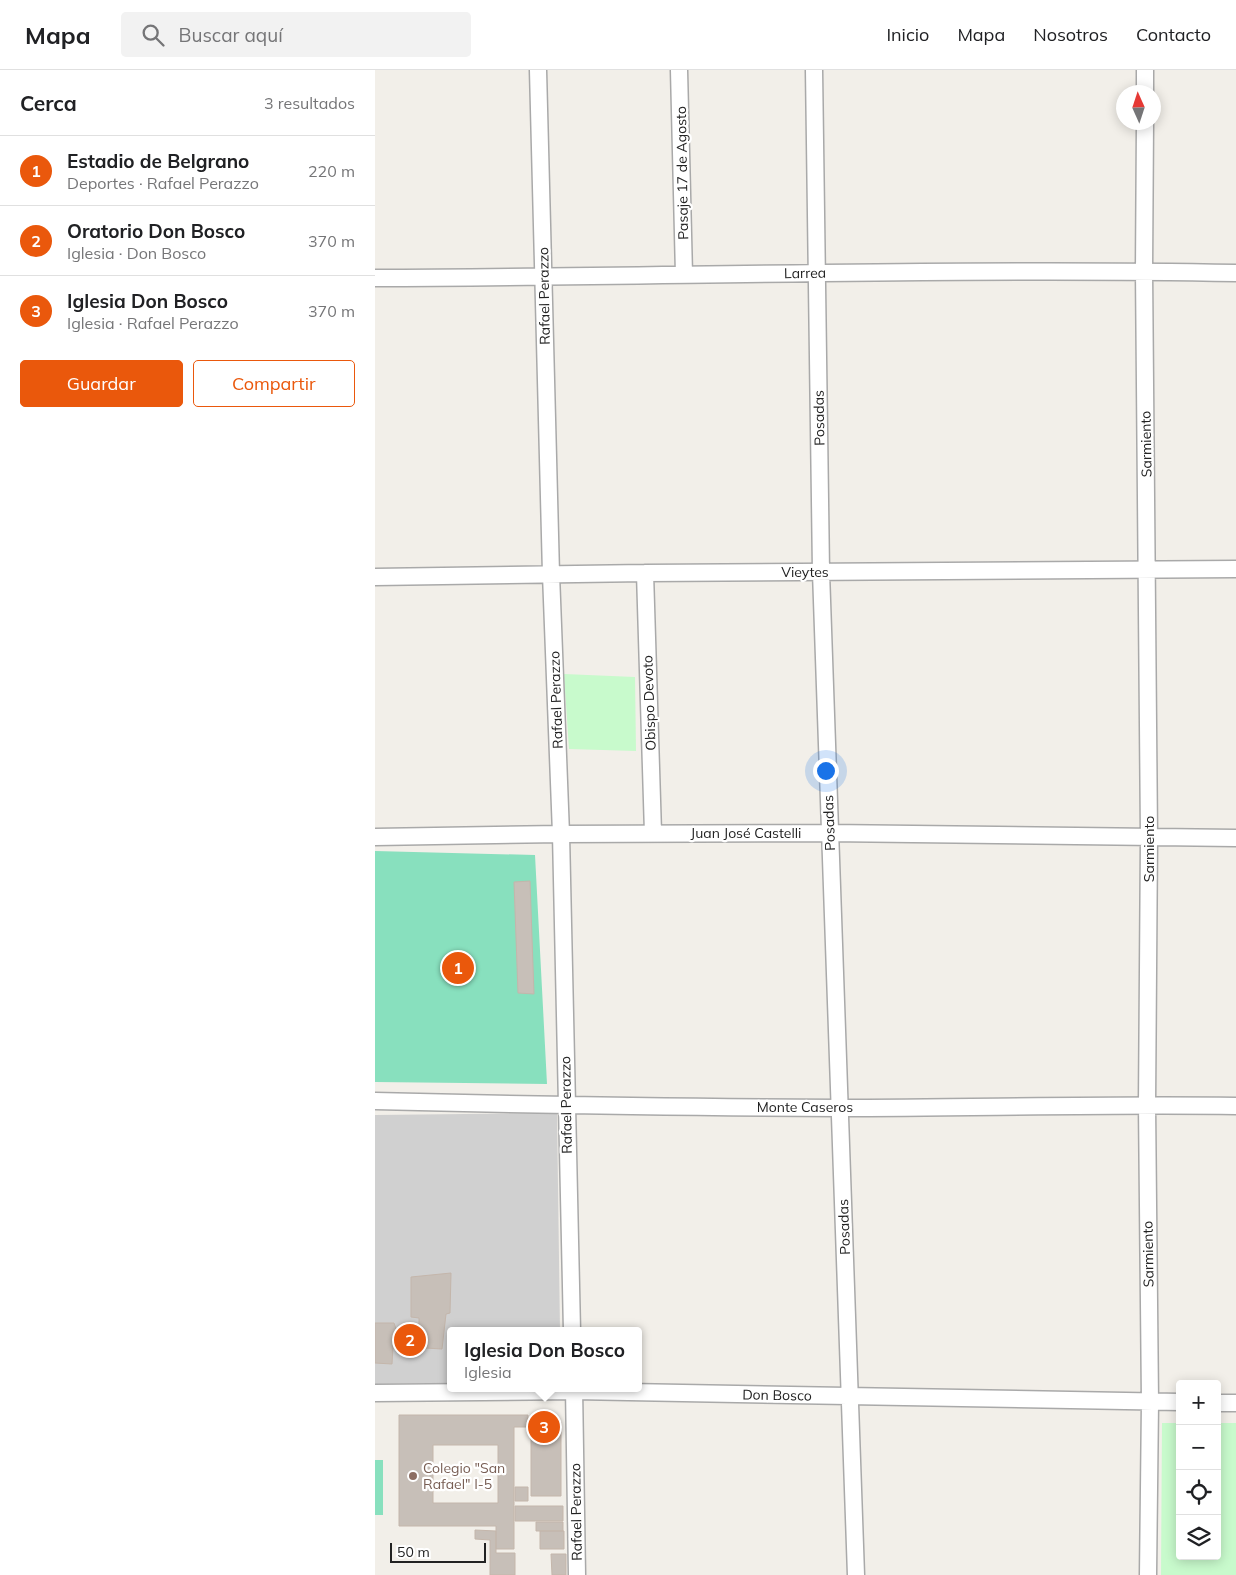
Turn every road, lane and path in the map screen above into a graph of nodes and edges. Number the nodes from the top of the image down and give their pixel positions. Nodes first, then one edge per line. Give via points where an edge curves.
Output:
1 (538, 70) edge
2 (679, 70) edge
3 (814, 70) edge
4 (1145, 70) edge
5 (1145, 85) edge
6 (1145, 130) edge
7 (1144, 271) junction
8 (816, 273) junction
9 (1236, 273) edge
10 (684, 275) junction
11 (375, 278) edge
12 (544, 278) junction
13 (1236, 569) edge
14 (1148, 570) junction
15 (821, 572) junction
16 (645, 573) junction
17 (551, 574) junction
18 (375, 577) edge
19 (653, 833) junction
20 (829, 833) junction
21 (561, 834) junction
22 (375, 837) edge
23 (1149, 837) junction
24 (1236, 838) edge
25 (375, 1100) edge
26 (1147, 1104) junction
27 (566, 1106) junction
28 (1236, 1106) edge
29 (840, 1108) junction
30 (572, 1327) edge
31 (447, 1392) edge
32 (574, 1392) edge
33 (642, 1392) edge
34 (375, 1393) edge
35 (850, 1397) junction
36 (1150, 1402) junction
37 (1176, 1402) edge
38 (1221, 1403) edge
39 (1236, 1403) edge
40 (577, 1575) edge
41 (856, 1575) edge
42 (1148, 1575) edge

1 - 12 street, Rafael Perazzo
2 - 10 street, Pasaje 17 de Agosto
3 - 8 street, Posadas
4 - 5 street
6 - 7 street, Sarmiento
7 - 8 street, Larrea
7 - 9 street, Larrea
7 - 14 street, Sarmiento
8 - 10 street, Larrea
8 - 15 street, Posadas
10 - 12 street, Larrea
11 - 12 street, Larrea
12 - 17 street, Rafael Perazzo
13 - 14 street, Vieytes
14 - 15 street, Vieytes
14 - 23 street, Sarmiento
15 - 16 street, Vieytes
15 - 20 street, Posadas
16 - 17 street, Vieytes
16 - 19 street, Obispo Devoto
17 - 18 street, Vieytes
17 - 21 street, Rafael Perazzo
19 - 20 street, Juan José Castelli
19 - 21 street, Juan José Castelli
20 - 23 street, Juan José Castelli
20 - 29 street, Posadas
21 - 22 street, Juan José Castelli
21 - 27 street, Rafael Perazzo
23 - 24 street, Juan José Castelli
23 - 26 street, Sarmiento
25 - 27 street, Monte Caseros
26 - 28 street, Monte Caseros
26 - 29 street, Monte Caseros
26 - 36 street, Sarmiento
27 - 29 street, Monte Caseros
27 - 30 street, Rafael Perazzo
29 - 35 street, Posadas
31 - 34 street, Don Bosco
32 - 40 street, Rafael Perazzo
33 - 35 street, Don Bosco
35 - 36 street, Don Bosco
35 - 41 street, Posadas
36 - 37 street, Don Bosco
36 - 42 street, Sarmiento
38 - 39 street

